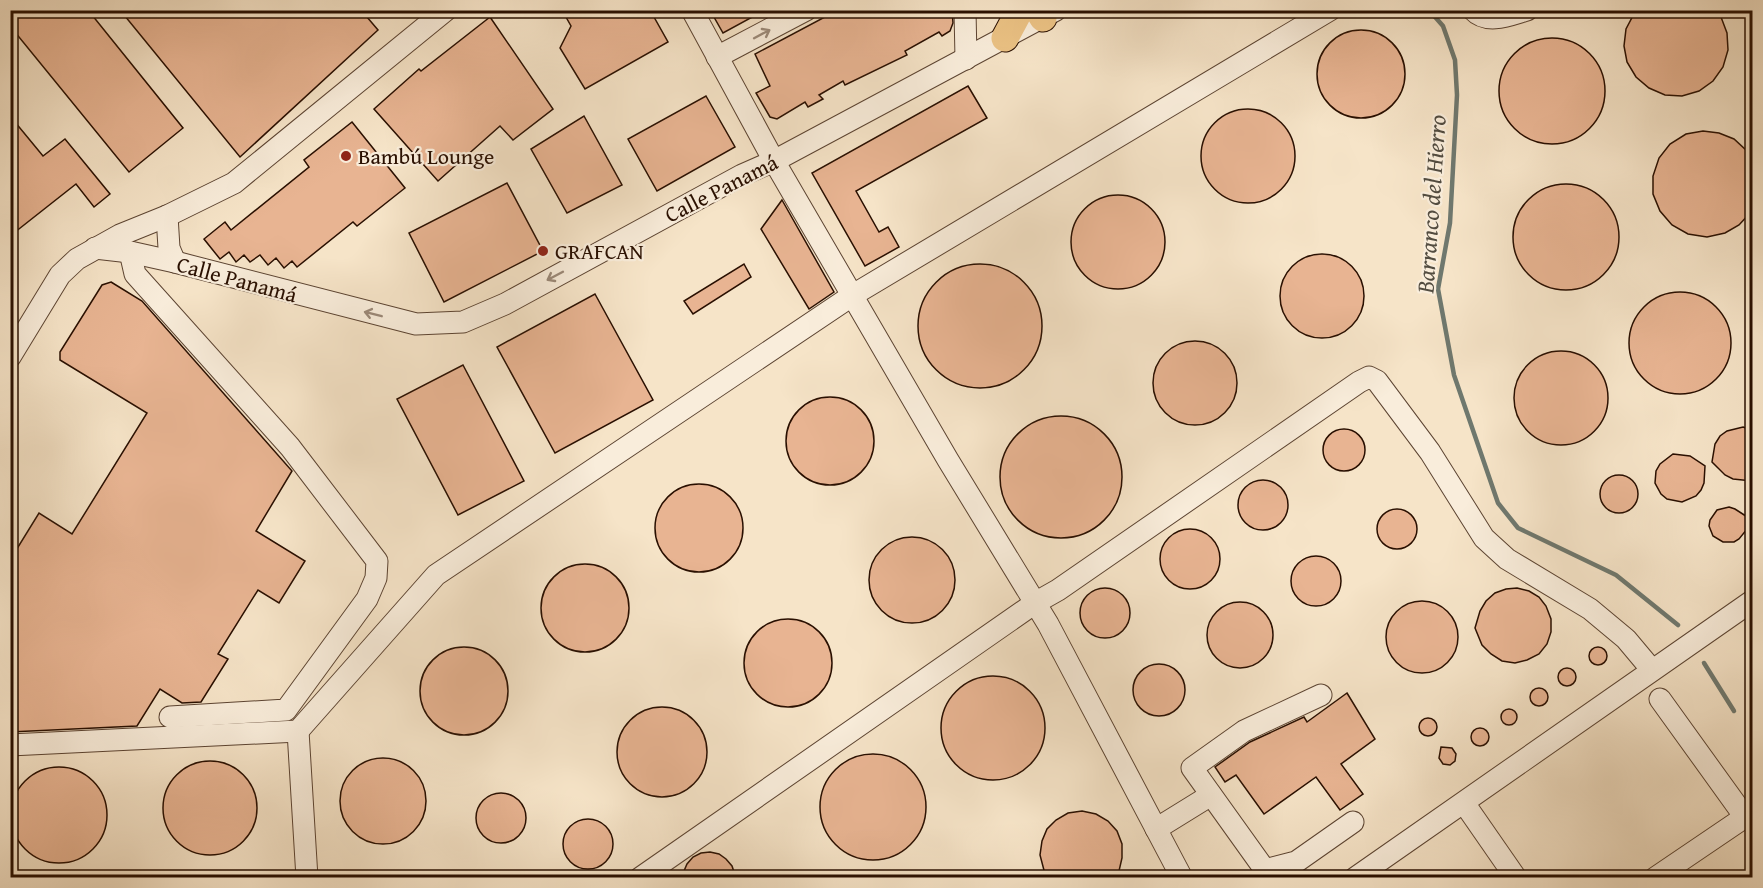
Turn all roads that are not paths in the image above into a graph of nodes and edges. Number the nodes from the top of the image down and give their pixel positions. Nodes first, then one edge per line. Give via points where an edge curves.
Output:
1 (446, 10) edge
2 (692, 10) edge
3 (806, 10) edge
4 (965, 10) edge
5 (1330, 10) edge
6 (1473, 10) edge
7 (1527, 10) edge
8 (1039, 12) edge
9 (1005, 38) joint
10 (717, 57) junction
11 (966, 59) junction
12 (774, 161) junction
13 (167, 216) junction
14 (95, 248) junction
15 (130, 252) junction
16 (175, 262) junction
17 (850, 291) junction
18 (10, 357) edge
19 (1752, 602) edge
20 (1035, 603) junction
21 (1652, 670) junction
22 (1321, 695) dead end
23 (1660, 699) dead end
24 (170, 717) dead end
25 (298, 731) junction
26 (10, 745) edge
27 (1211, 795) junction
28 (1464, 803) junction
29 (1353, 822) dead end
30 (1156, 829) junction
31 (308, 878) edge
32 (640, 878) edge
33 (1182, 878) edge
34 (1355, 878) edge
35 (1516, 878) edge
36 (1655, 878) edge

1 - 13 street via 234,183
2 - 10 street
10 -> 3 street
4 - 11 street
5 - 17 street
6 - 7 street via 1497,19
8 - 9 main road
9 - 11 street, Calle Panamá
10 - 12 street
11 - 12 street, Calle Panamá
12 -> 16 street, Calle Panamá via 505,304 462,322 416,324
12 - 17 street
13 - 14 street
13 - 16 street
14 - 15 street, Calle Panamá
14 - 18 street via 60,275
15 - 16 street, Calle Panamá
15 - 24 street via 135,274 290,447 377,561 376,578 367,599 286,711
17 - 20 street
17 - 25 street via 436,575
19 - 21 street
20 - 21 street via 1369,377 1377,381 1431,452 1484,538 1516,564 1590,609 1626,639
20 - 30 street
20 - 32 street
21 - 28 street
22 - 27 street via 1244,731 1192,768
23 - 36 street via 1745,817
25 - 26 street
25 - 31 street
27 - 29 street via 1265,870 1296,862
27 - 30 street
28 - 34 street
28 - 35 street
30 - 33 street

